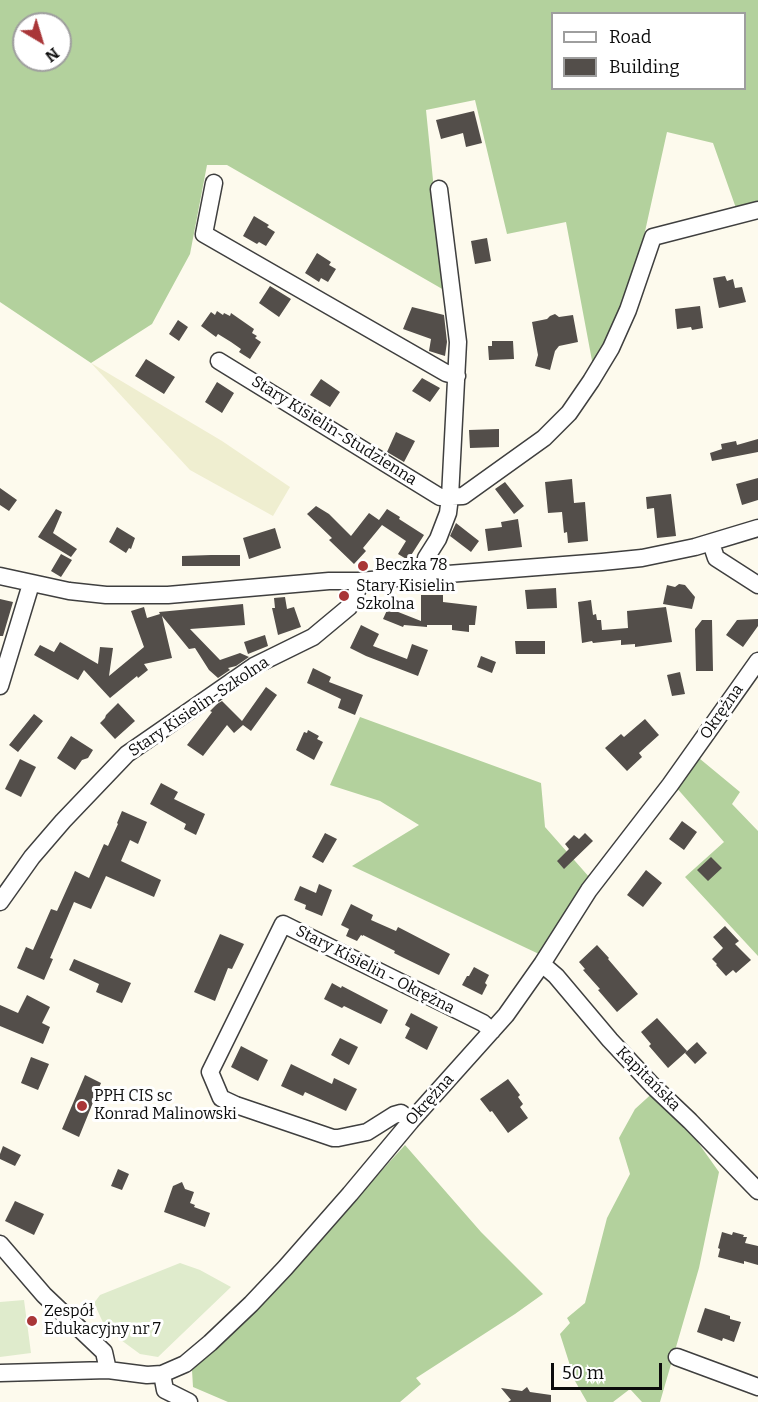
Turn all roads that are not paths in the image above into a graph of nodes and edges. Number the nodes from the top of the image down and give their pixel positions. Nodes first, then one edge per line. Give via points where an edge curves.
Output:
1 (214, 183) dead end
2 (439, 189) dead end
3 (758, 210) edge
4 (219, 361) dead end
5 (457, 376) junction
6 (450, 497) junction
7 (758, 528) edge
8 (711, 543) junction
9 (0, 576) edge
10 (425, 576) junction
11 (358, 581) junction
12 (32, 584) junction
13 (758, 585) edge
14 (758, 661) edge
15 (0, 686) edge
16 (0, 902) edge
17 (542, 964) junction
18 (492, 1030) junction
19 (411, 1121) junction
20 (758, 1191) edge
21 (0, 1244) edge
22 (677, 1357) dead end
23 (108, 1370) junction
24 (0, 1373) edge
25 (162, 1374) junction
26 (758, 1386) edge
27 (189, 1402) edge

1 - 5 street via 204,234
2 - 5 street via 458,332
3 - 6 street via 653,237 611,348 569,413 544,438 463,496
4 - 6 street, Stary Kisielin-Studzienna via 440,496
5 - 6 street
6 - 10 street via 438,539 426,558
7 - 8 street
8 - 10 street via 642,558
8 - 13 street via 716,558
9 - 12 street
10 - 11 street
11 - 12 street via 136,596
11 - 16 street, Stary Kisielin-Szkolna via 349,607 313,637 254,666 127,754 32,857
12 - 15 street
14 - 17 street, Okrężna via 589,890
17 - 18 street, Okrężna
17 - 20 street, Kapitańska via 653,1086
18 - 19 street, Okrężna
18 - 19 street, Stary Kisielin - Okrężna via 283,924 210,1072 221,1098 333,1138 367,1132 394,1114 401,1113
19 - 25 street, Okrężna via 251,1304 192,1359
21 - 23 street via 44,1295 104,1352
22 - 26 street
23 - 24 street, Okrężna
23 - 25 street, Okrężna
25 - 27 street via 165,1390

